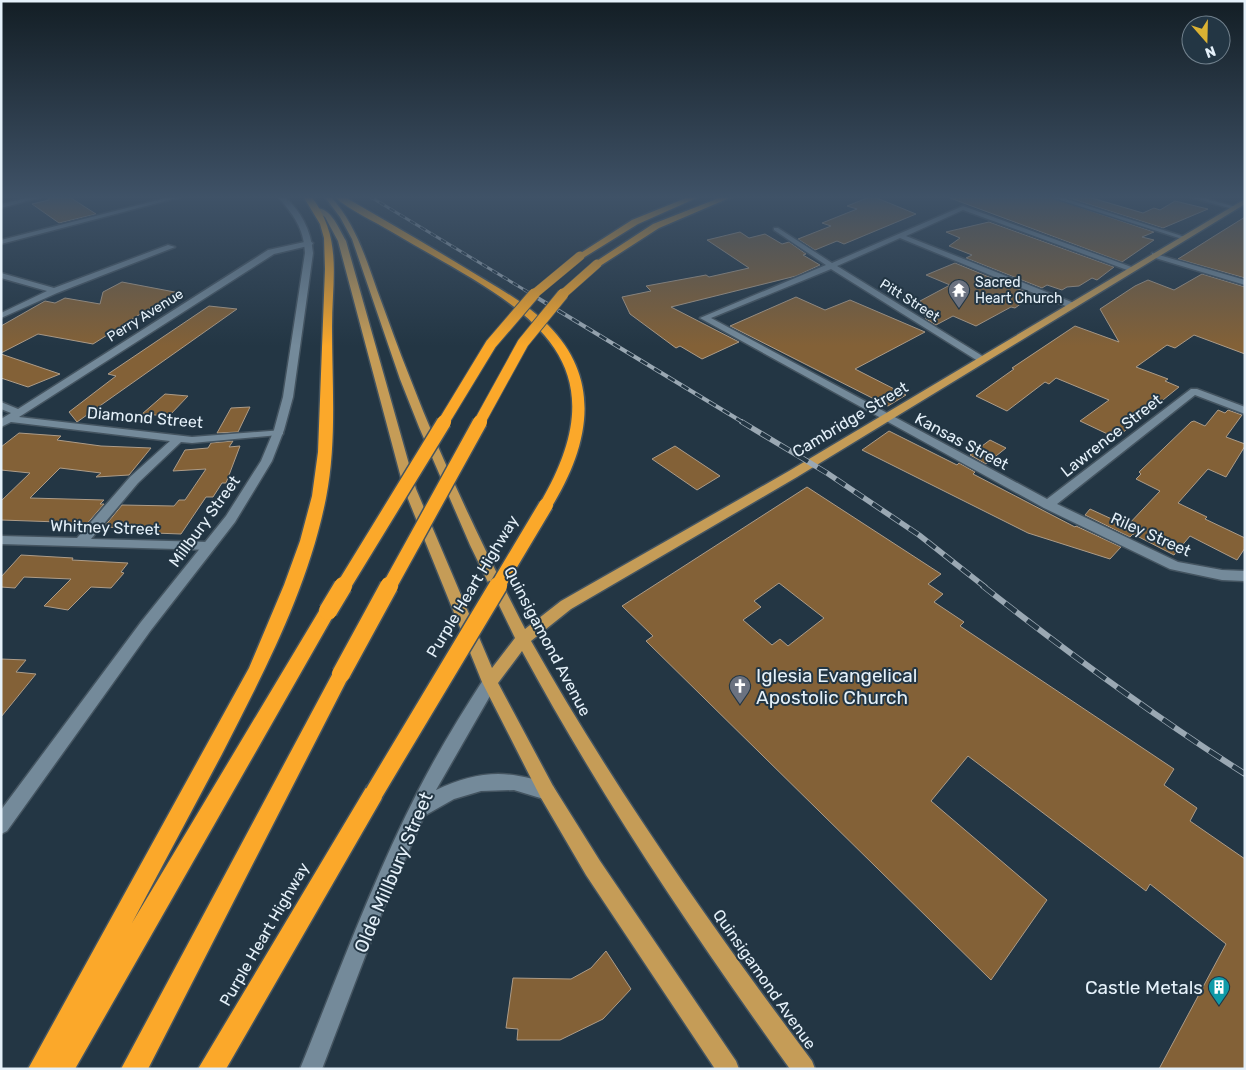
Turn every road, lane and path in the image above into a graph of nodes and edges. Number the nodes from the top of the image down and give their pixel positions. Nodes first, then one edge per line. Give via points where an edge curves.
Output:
1 (296, 246) edge
2 (308, 246) edge
3 (330, 246) edge
4 (343, 246) edge
5 (359, 246) edge
6 (422, 246) edge
7 (596, 246) edge
8 (623, 246) edge
9 (801, 246) edge
10 (877, 246) edge
11 (925, 246) edge
12 (1068, 246) edge
13 (1170, 246) edge
14 (171, 247) dead end
15 (1155, 255) junction
16 (831, 266) junction
17 (1132, 269) junction
18 (1, 275) edge
19 (1245, 283) edge
20 (54, 291) junction
21 (1071, 305) junction
22 (1, 316) edge
23 (980, 359) junction
24 (1, 405) edge
25 (1245, 410) edge
26 (19, 412) junction
27 (887, 418) junction
28 (5, 421) edge
29 (278, 432) junction
30 (178, 439) junction
31 (1048, 505) junction
32 (1, 540) edge
33 (80, 542) junction
34 (208, 546) junction
35 (1245, 576) edge
36 (522, 638) junction
37 (490, 682) junction
38 (547, 792) junction
39 (417, 811) junction
40 (1, 825) edge
41 (41, 1069) edge
42 (60, 1069) edge
43 (134, 1069) edge
44 (212, 1069) edge
45 (311, 1069) edge
46 (728, 1069) edge
47 (804, 1069) edge

1 - 26 street, Perry Avenue via 271,252
2 - 29 street, Millbury Street via 290,390
3 - 41 highway via 327,433 319,496 306,546 256,671
4 - 37 main road via 410,489
5 - 36 main road, Quinsigamond Avenue via 406,380 440,462
6 - 44 highway, Purple Heart Highway, bridge via 507,297 552,334 575,371 580,396 576,438 566,469 546,505
7 - 42 highway, bridge via 530,298 491,344 328,611
8 - 43 highway, bridge via 558,299 523,343 341,674
9 - 16 street, Pitt Street
10 - 16 street
11 - 21 street
12 - 17 street
13 - 15 main road, Cambridge Street
14 - 20 street
15 - 17 main road, Cambridge Street
15 - 19 street
16 - 23 street, Pitt Street
16 - 27 street, Kansas Street via 704,318
17 - 21 main road, Cambridge Street
18 - 20 street
20 - 22 street
21 - 23 main road, Cambridge Street
23 - 27 main road, Cambridge Street
24 - 26 street
25 - 31 street, Lawrence Street via 1194,391
26 - 28 street, Perry Avenue
27 - 31 street, Kansas Street
27 - 36 main road, Cambridge Street via 566,605
28 - 30 street, Diamond Street
29 - 30 street, Diamond Street
29 - 34 street, Millbury Street via 247,494
30 - 33 street via 134,480
31 - 35 street, Riley Street via 1175,566
32 - 33 street, Whitney Street
33 - 34 street, Whitney Street
34 - 40 street, Millbury Street via 124,655
36 - 37 main road, Cambridge Street
36 - 47 main road, Quinsigamond Avenue via 617,803
37 - 38 main road
37 - 39 street, Olde Millbury Street
38 - 39 street via 519,782 475,782 446,793
38 - 46 main road
39 - 45 street, Olde Millbury Street

